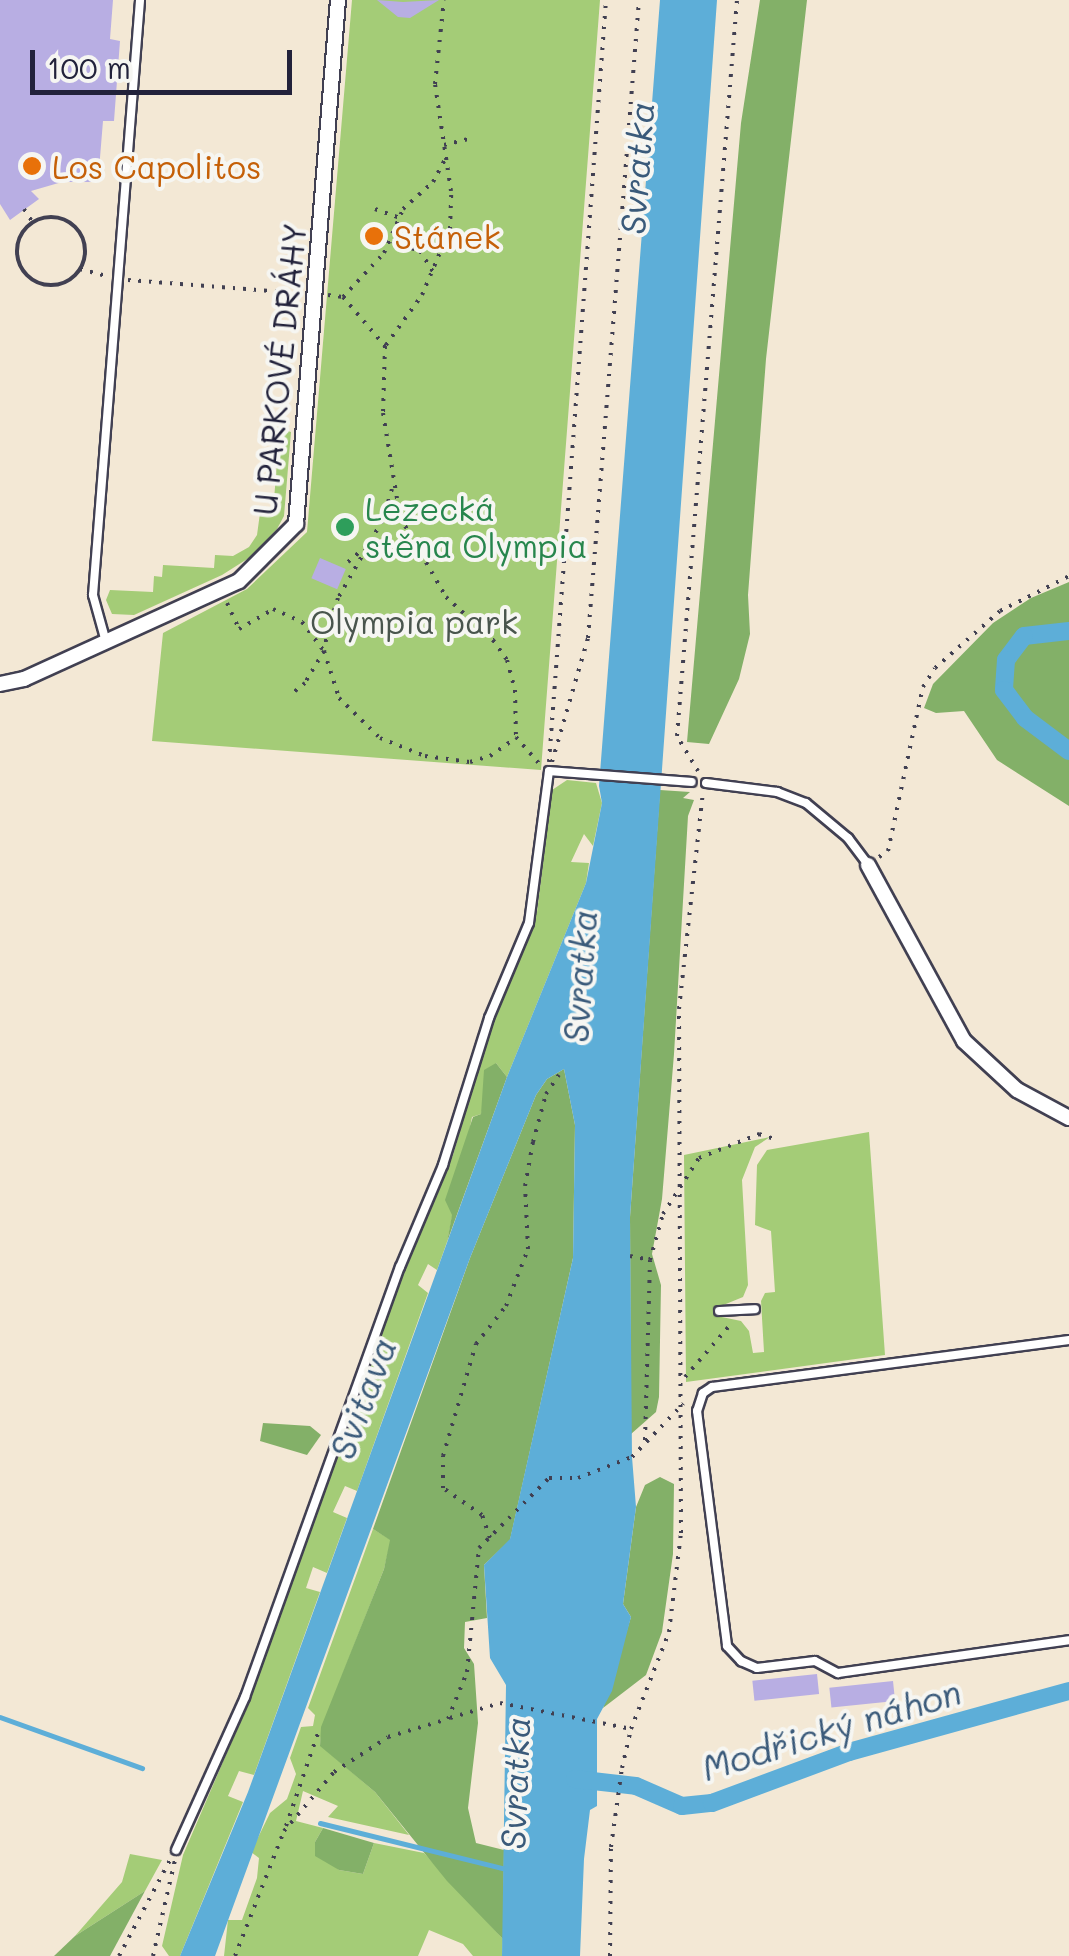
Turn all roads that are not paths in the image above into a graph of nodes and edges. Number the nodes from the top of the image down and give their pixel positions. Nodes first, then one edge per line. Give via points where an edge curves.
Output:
1 (140, 0) edge
2 (338, 0) edge
3 (106, 642) junction
4 (0, 684) edge
5 (692, 782) dead end
6 (706, 782) road end
7 (868, 865) joint
8 (1069, 1118) edge
9 (756, 1309) dead end
10 (720, 1311) dead end
11 (1069, 1340) edge
12 (1069, 1640) edge
13 (176, 1850) road end

1 - 3 lane via 93,595
2 - 3 street, U PARKOVÉ DRÁHY via 296,524 239,582
3 - 4 street, U PARKOVÉ DRÁHY
5 - 13 lane via 549,771 529,923 258,1663
6 - 7 lane via 806,803
7 - 8 street via 964,1041 1017,1090
9 - 10 lane
11 - 12 lane via 712,1386 697,1411 726,1646 741,1661 757,1668 815,1661 838,1673

